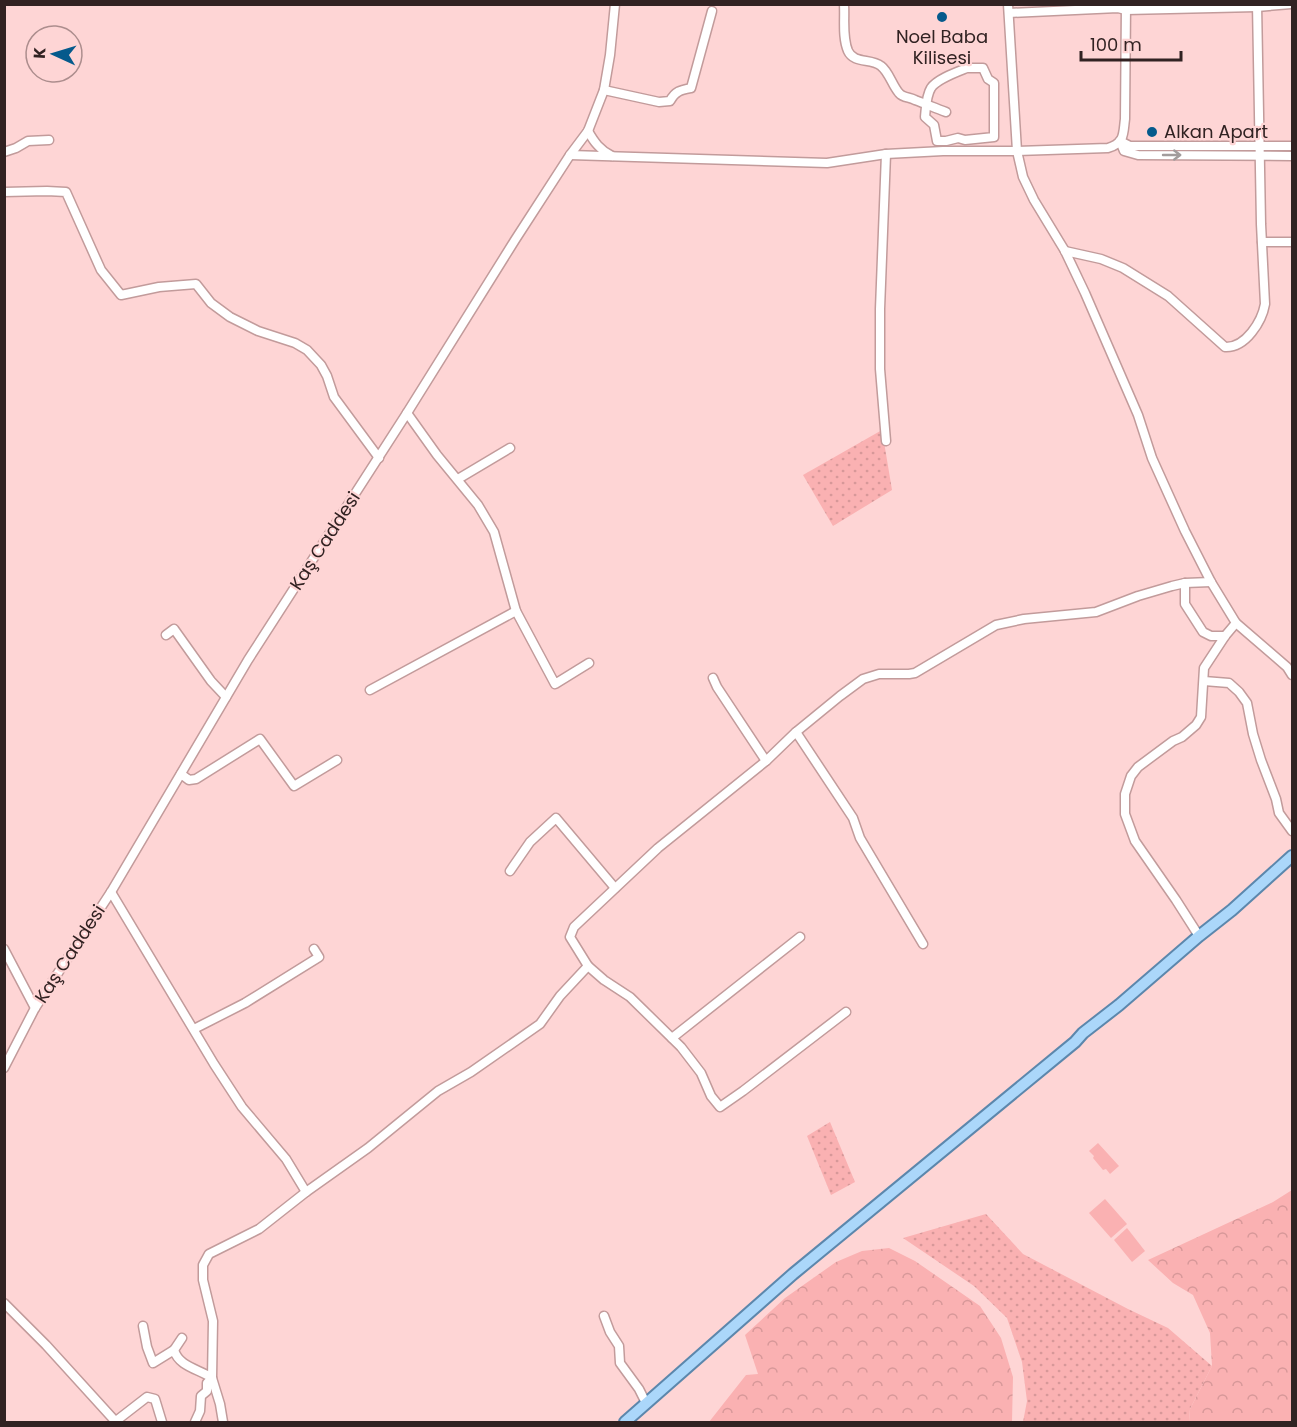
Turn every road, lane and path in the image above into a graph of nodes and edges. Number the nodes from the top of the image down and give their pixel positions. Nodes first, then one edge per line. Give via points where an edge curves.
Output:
1 (615, 4) edge
2 (844, 4) edge
3 (1291, 4) edge
4 (1257, 6) edge
5 (1126, 7) edge
6 (1008, 9) edge
7 (712, 10) dead end
8 (604, 90) junction
9 (927, 105) junction
10 (946, 112) dead end
11 (588, 131) junction
12 (49, 140) dead end
13 (1120, 141) junction
14 (1260, 146) junction
15 (1293, 146) edge
16 (1017, 151) junction
17 (4, 152) edge
18 (886, 154) junction
19 (570, 155) junction
20 (1260, 155) junction
21 (1293, 156) edge
22 (615, 157) junction
23 (4, 192) edge
24 (1262, 242) junction
25 (1293, 242) edge
26 (1065, 251) junction
27 (407, 413) junction
28 (886, 441) dead end
29 (510, 448) dead end
30 (379, 458) junction
31 (458, 480) junction
32 (1201, 564) junction
33 (1211, 582) junction
34 (1185, 583) junction
35 (516, 611) junction
36 (1236, 623) junction
37 (166, 635) dead end
38 (1225, 636) junction
39 (589, 663) dead end
40 (1293, 675) edge
41 (713, 678) dead end
42 (1204, 681) junction
43 (370, 690) dead end
44 (226, 697) junction
45 (796, 732) junction
46 (337, 760) dead end
47 (766, 761) junction
48 (181, 774) junction
49 (1293, 831) edge
50 (1290, 859) edge
51 (510, 871) dead end
52 (615, 888) junction
53 (111, 892) junction
54 (1199, 936) junction
55 (800, 937) dead end
56 (923, 945) dead end
57 (4, 948) edge
58 (314, 949) dead end
59 (588, 966) junction
60 (35, 1008) junction
61 (846, 1011) dead end
62 (194, 1029) junction
63 (672, 1038) junction
64 (4, 1068) edge
65 (306, 1192) junction
66 (4, 1303) edge
67 (604, 1316) dead end
68 (143, 1326) dead end
69 (182, 1338) dead end
70 (174, 1350) junction
71 (212, 1378) junction
72 (646, 1403) junction
73 (116, 1422) edge
74 (162, 1422) edge
75 (195, 1422) edge
76 (224, 1422) edge
77 (625, 1422) edge

1 - 8 street, Kaş Caddesi
2 - 9 street via 849,53 879,64 899,93
3 - 4 street
4 - 5 street
4 - 14 street
5 - 6 street
5 - 13 street via 1125,119
6 - 16 street
7 - 8 street via 692,88 680,90 670,101 659,102
8 - 11 street, Kaş Caddesi
9 - 9 street via 932,86 967,68 983,68 993,82 994,137 937,141 934,125 925,117
9 - 10 street
11 - 19 street, Kaş Caddesi
11 - 22 street via 603,151
12 - 17 street via 28,141
13 - 14 street via 1130,146
13 - 16 street via 1108,148
13 -> 20 street via 1124,150 1138,155
14 - 15 street
14 - 20 street
16 - 18 street
16 - 26 street via 1034,200
18 - 22 street via 827,163
18 - 28 street via 880,359
19 - 22 street
19 - 27 street, Kaş Caddesi
20 - 21 street
20 - 24 street
23 - 30 street via 66,192 101,270 121,295 159,286 196,284 211,303 230,317 307,350 324,371 334,397
24 - 25 street
24 - 26 street via 1264,312 1252,332 1233,347 1226,347 1168,296 1122,268
26 - 32 street
27 - 30 street, Kaş Caddesi
27 - 31 street
29 - 31 street
30 - 44 street, Kaş Caddesi
31 - 35 street via 494,532
32 - 33 street
32 - 34 street via 1196,577
33 - 34 street
33 - 36 street
34 - 38 street via 1185,604 1203,632
34 - 45 street via 1096,612 996,625 915,673 879,674 863,679
35 - 39 street via 555,684
35 - 43 street
36 - 38 street
36 - 40 street
37 - 44 street via 174,629
38 - 42 street via 1204,668
41 - 47 street
42 - 49 street via 1228,683 1247,703 1279,813
42 - 54 street via 1201,717 1196,725 1138,767 1125,794 1125,814 1135,841
44 - 48 street, Kaş Caddesi
45 - 47 street
45 - 56 street via 853,818 860,838
46 - 48 street via 294,786 260,740 196,779 189,780
47 - 52 street
48 - 53 street, Kaş Caddesi
50 - 54 main road
51 - 52 street via 530,842 556,818
52 - 59 street via 574,927 570,937
53 - 60 street, Kaş Caddesi
53 - 62 street
54 - 72 main road via 794,1274
55 - 63 street
57 - 60 street
58 - 62 street via 320,957
59 - 63 street via 630,997
59 - 65 street via 540,1024 438,1091
60 - 64 street, Kaş Caddesi
61 - 63 street via 720,1107 701,1073
62 - 65 street via 242,1107 286,1159
65 - 71 street via 259,1229 209,1254 203,1265 213,1321
66 - 73 street
67 - 72 street via 619,1346 620,1363
68 - 70 street via 153,1363
69 - 70 street
70 - 71 street via 176,1357 195,1371
71 - 75 street via 201,1396
71 - 76 street
72 - 77 main road
73 - 74 street via 147,1397 155,1399

